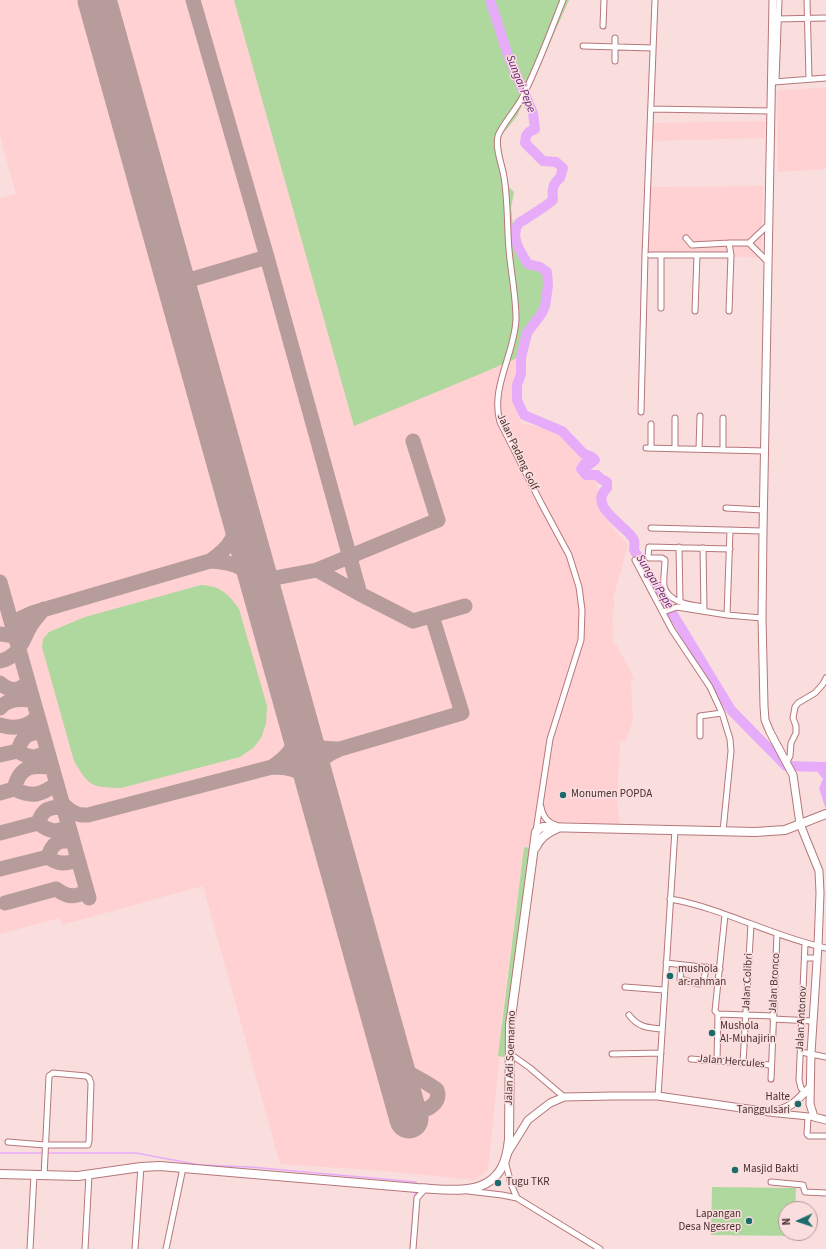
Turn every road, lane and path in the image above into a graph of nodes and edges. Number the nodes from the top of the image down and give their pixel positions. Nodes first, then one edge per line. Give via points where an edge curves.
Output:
1 (563, 0) edge
2 (604, 0) edge
3 (656, 0) edge
4 (772, 0) edge
5 (779, 0) edge
6 (807, 0) edge
7 (808, 18) junction
8 (826, 18) edge
9 (775, 19) junction
10 (603, 26) dead end
11 (615, 38) dead end
12 (584, 46) dead end
13 (615, 47) junction
14 (653, 48) junction
15 (615, 60) dead end
16 (826, 78) edge
17 (809, 79) junction
18 (651, 109) junction
19 (770, 111) junction
20 (768, 226) junction
21 (686, 238) dead end
22 (729, 243) junction
23 (749, 243) junction
24 (650, 255) dead end
25 (661, 255) junction
26 (697, 255) junction
27 (731, 255) junction
28 (768, 262) junction
29 (661, 308) dead end
30 (696, 311) dead end
31 (729, 312) dead end
32 (641, 412) dead end
33 (700, 416) dead end
34 (675, 418) dead end
35 (723, 418) dead end
36 (652, 424) dead end
37 (675, 448) junction
38 (699, 449) junction
39 (723, 449) junction
40 (765, 451) junction
41 (726, 508) dead end
42 (763, 510) junction
43 (651, 528) dead end
44 (730, 530) junction
45 (763, 531) junction
46 (679, 547) junction
47 (703, 548) junction
48 (730, 549) junction
49 (635, 560) dead end
50 (680, 602) junction
51 (704, 610) junction
52 (663, 612) junction
53 (727, 616) junction
54 (762, 618) junction
55 (826, 678) edge
56 (722, 713) junction
57 (700, 736) dead end
58 (787, 763) junction
59 (540, 802) junction
60 (826, 814) edge
61 (538, 818) junction
62 (800, 824) junction
63 (543, 827) junction
64 (561, 827) junction
65 (675, 830) junction
66 (722, 831) junction
67 (536, 832) junction
68 (533, 855) junction
69 (670, 899) junction
70 (725, 915) junction
71 (751, 924) junction
72 (777, 934) junction
73 (806, 944) junction
74 (818, 946) junction
75 (826, 948) edge
76 (805, 958) junction
77 (817, 958) junction
78 (666, 963) junction
79 (681, 965) junction
80 (707, 967) junction
81 (720, 969) junction
82 (625, 987) dead end
83 (664, 990) junction
84 (718, 1014) junction
85 (629, 1015) dead end
86 (746, 1016) junction
87 (773, 1018) junction
88 (802, 1020) junction
89 (813, 1021) junction
90 (662, 1029) junction
91 (801, 1052) junction
92 (509, 1053) junction
93 (661, 1053) junction
94 (811, 1053) junction
95 (612, 1054) dead end
96 (826, 1056) edge
97 (691, 1059) dead end
98 (717, 1061) junction
99 (743, 1063) junction
100 (771, 1065) junction
101 (771, 1080) dead end
102 (810, 1087) junction
103 (805, 1093) junction
104 (658, 1096) junction
105 (564, 1097) junction
106 (769, 1112) junction
107 (811, 1117) junction
108 (826, 1120) edge
109 (825, 1136) dead end
110 (8, 1142) dead end
111 (45, 1145) junction
112 (506, 1158) junction
113 (141, 1167) junction
114 (183, 1168) junction
115 (0, 1174) edge
116 (34, 1175) junction
117 (89, 1175) junction
118 (44, 1176) junction
119 (771, 1182) dead end
120 (417, 1188) junction
121 (459, 1191) junction
122 (826, 1193) edge
123 (517, 1198) junction
124 (30, 1249) edge
125 (85, 1249) edge
126 (135, 1249) edge
127 (166, 1249) edge
128 (413, 1249) edge
129 (600, 1249) edge

1 - 59 street, Jalan Padang Golf via 522,98 499,133 497,142 504,177 516,319 513,342 498,392 498,414 569,556 579,587 582,627 579,650 550,739
2 - 10 street
3 - 14 street
4 - 9 main road
5 - 9 street
6 - 7 street
7 - 8 street
7 - 9 street
7 - 17 street
9 - 17 street via 775,82
9 - 19 main road
11 - 13 street
12 - 13 street
13 - 14 street
13 - 15 street
14 - 18 street
16 - 17 street
18 - 19 street
18 - 32 street via 642,317
19 - 20 main road
20 - 23 street
20 - 28 main road
21 - 22 street via 692,245
22 - 23 street
22 - 27 street
23 - 28 street
24 - 25 street
25 - 26 street
25 - 29 street
26 - 27 street
26 - 30 street
27 - 31 street
28 - 40 main road
33 - 38 street
34 - 37 street
35 - 39 street
36 - 37 street via 649,448
37 - 38 street
38 - 39 street
39 - 40 street
40 - 42 main road
41 - 42 street
42 - 45 main road
43 - 44 street
44 - 45 street
44 - 48 street
45 - 54 main road
46 - 47 street
46 - 50 street
46 - 50 street via 648,547 648,556 651,559 664,559 665,587 669,594
47 - 48 street
47 - 51 street
48 - 53 street
49 - 52 street
50 - 51 street
51 - 52 street via 674,608
51 - 53 street
52 - 56 street via 710,688
53 - 54 street
54 - 58 main road via 765,720
55 - 58 street via 820,689 795,707 793,718 796,733
56 - 57 street via 700,716
56 - 66 street via 731,751
58 - 62 main road via 793,776
59 - 61 street, Jalan Padang Golf
59 - 64 street via 546,820
60 - 62 highway, Jalan Adi Soemarmo
61 - 63 street
61 - 67 street, Jalan Padang Golf
62 - 66 highway, Jalan Adi Soemarmo via 780,830
62 - 74 main road via 819,871
63 - 64 highway, Jalan Adi Soemarmo
63 - 67 highway
64 - 65 highway, Jalan Adi Soemarmo
64 - 68 highway, Jalan Adi Soemarmo via 540,839
65 - 66 highway, Jalan Adi Soemarmo
65 - 69 street
67 - 68 highway, Jalan Adi Soemarmo
68 - 92 highway, Jalan Adi Soemarmo via 510,1025
69 - 70 street
69 - 78 street
70 - 71 street
70 - 81 street
71 - 72 street
71 - 86 street, Jalan Colibri
72 - 73 street
72 - 87 street, Jalan Bronco
73 - 74 street
73 - 76 street, Jalan Antonov
74 - 75 street
74 - 77 main road
76 - 77 street
76 - 88 street, Jalan Antonov
77 - 89 main road
78 - 79 street
78 - 83 street
79 - 80 street
79 - 80 street via 680,979 700,984 704,981
80 - 81 street
81 - 84 street via 715,1011
82 - 83 street
83 - 90 street
84 - 86 street
84 - 98 street
85 - 90 street via 639,1025
86 - 87 street
86 - 99 street, Jalan Colibri
87 - 88 street
87 - 100 street, Jalan Bronco
88 - 89 street
88 - 91 street, Jalan Antonov
89 - 94 main road
90 - 93 street
91 - 94 street
91 - 103 street, Jalan Antonov via 799,1080
92 - 105 street
92 - 112 highway, Jalan Adi Soemarmo via 509,1139
93 - 95 street
93 - 104 street
94 - 96 street
94 - 102 main road
97 - 98 street, Jalan Hercules
98 - 99 street, Jalan Hercules
99 - 100 street, Jalan Hercules
100 - 101 street, Jalan Bronco
102 - 103 main road
102 - 107 main road
103 - 106 main road via 787,1109
104 - 105 main road
104 - 106 main road
105 - 112 main road via 550,1103 528,1120
106 - 107 street
107 - 108 main road
107 - 109 street via 808,1136
110 - 111 street
111 - 111 street via 89,1144 91,1083 86,1076 53,1073 50,1075
111 - 118 street
112 - 121 highway, Jalan Adi Soemarmo via 500,1171 488,1181 480,1186
112 - 123 street via 511,1184
113 - 114 highway, Jalan Adi Soemarmo
113 - 117 highway, Jalan Adi Soemarmo
113 - 126 street
114 - 120 highway, Jalan Adi Soemarmo
114 - 127 street
115 - 116 highway, Jalan Adi Soemarmo
116 - 118 highway, Jalan Adi Soemarmo
116 - 124 street
117 - 118 highway, Jalan Adi Soemarmo
117 - 125 street
119 - 122 street via 803,1184 806,1192
120 - 121 highway, Jalan Adi Soemarmo
120 - 128 street
121 - 123 street
123 - 129 street

